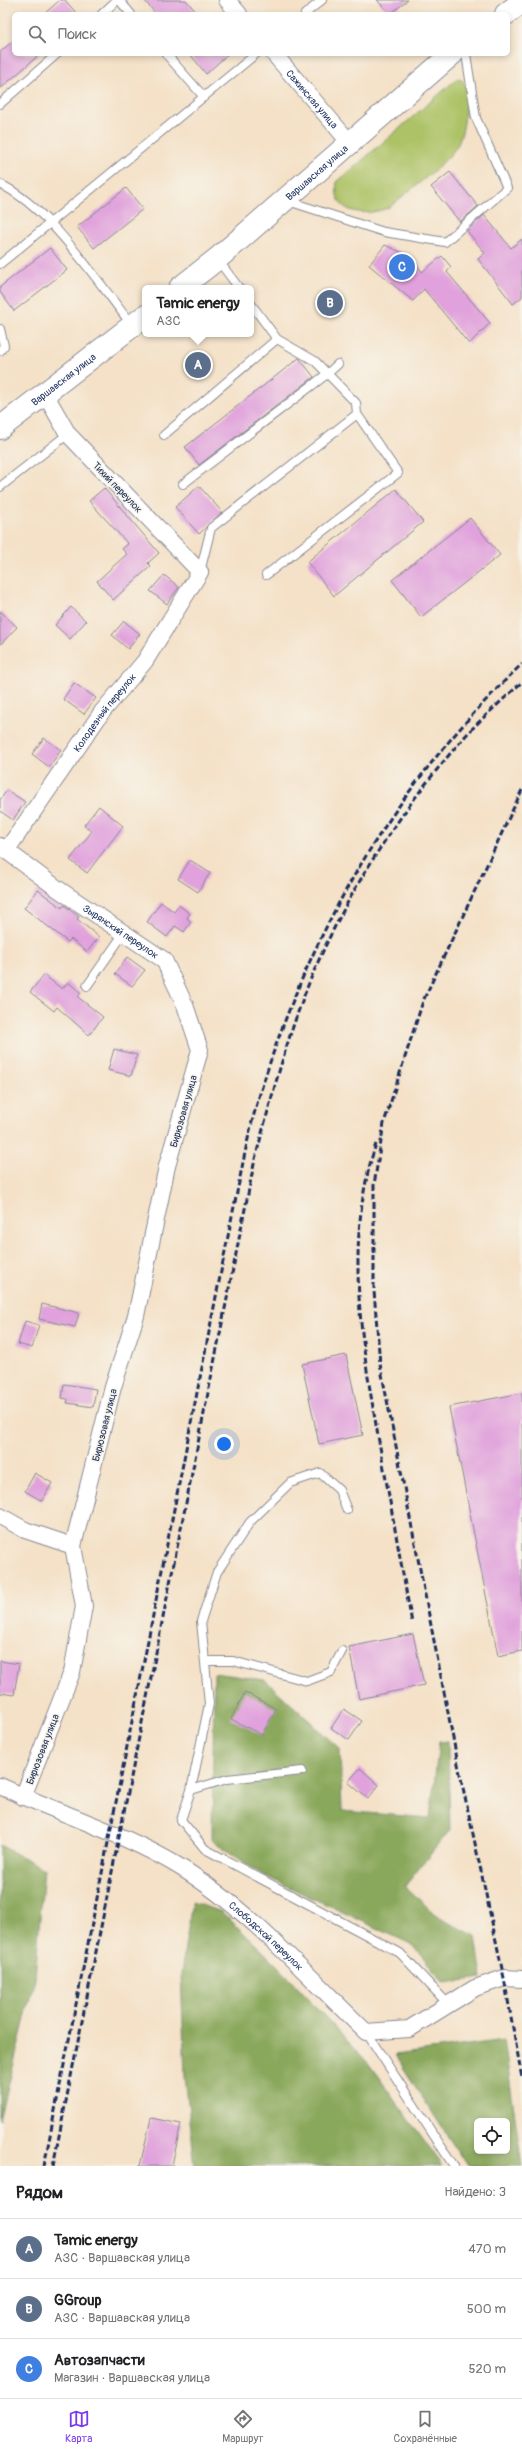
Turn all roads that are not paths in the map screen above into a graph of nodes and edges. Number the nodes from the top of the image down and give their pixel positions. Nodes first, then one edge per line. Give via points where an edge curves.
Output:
1 (118, 0) edge
2 (227, 0) edge
3 (322, 0) edge
4 (522, 2) edge
5 (104, 12) edge
6 (129, 12) edge
7 (237, 12) edge
8 (307, 12) edge
9 (509, 12) edge
10 (55, 56) edge
11 (168, 56) edge
12 (254, 56) edge
13 (276, 56) edge
14 (450, 56) edge
15 (466, 56) edge
16 (204, 97) junction
17 (0, 104) edge
18 (350, 144) junction
19 (0, 184) edge
20 (284, 200) junction
21 (50, 223) junction
22 (217, 259) junction
23 (0, 264) edge
24 (184, 285) edge
25 (237, 285) edge
26 (254, 308) edge
27 (139, 321) edge
28 (0, 329) edge
29 (277, 339) junction
30 (0, 351) edge
31 (338, 364) dead end
32 (327, 374) junction
33 (45, 394) junction
34 (357, 414) junction
35 (0, 428) edge
36 (68, 434) junction
37 (164, 435) dead end
38 (183, 484) dead end
39 (0, 487) edge
40 (200, 572) junction
41 (266, 575) dead end
42 (3, 848) edge
43 (124, 933) junction
44 (87, 986) dead end
45 (200, 1050) joint
46 (347, 1510) dead end
47 (0, 1516) edge
48 (73, 1546) junction
49 (342, 1651) dead end
50 (205, 1661) junction
51 (302, 1771) dead end
52 (0, 1786) edge
53 (191, 1790) junction
54 (24, 1797) junction
55 (522, 1979) edge
56 (449, 2005) junction
57 (366, 2032) junction
58 (454, 2166) edge

1 - 5 lane
1 - 6 lane
2 - 7 street
3 - 8 lane
4 - 9 main road
10 - 17 lane
11 - 16 lane
12 - 16 lane
13 - 18 street, Сажинская улица
14 - 18 main road, Варшавская улица
15 - 20 lane via 476,118 507,188 445,242 384,232
16 - 21 lane
18 - 20 main road, Варшавская улица
19 - 21 lane via 17,192
20 - 22 main road, Варшавская улица
21 - 23 lane
21 - 27 lane
22 - 24 main road, Варшавская улица
22 - 25 lane
26 - 29 lane
27 - 33 main road, Варшавская улица
28 - 30 lane via 4,346
29 - 32 lane via 315,361
29 - 37 lane
31 - 32 lane
32 - 34 lane via 356,403
32 - 38 lane
33 - 35 main road, Варшавская улица
33 - 36 street, Тихий переулок
34 - 40 lane via 211,528
34 - 41 lane via 398,474
36 - 39 lane
36 - 40 street, Тихий переулок
40 - 42 street, Колодезный переулок via 145,661 102,712
42 - 43 street, Зырянский переулок
43 - 44 lane
43 - 45 street, Зырянский переулок via 164,960 185,1005
45 - 48 street, Бирюзовая улица via 167,1166 136,1316 113,1387
46 - 50 lane via 339,1490 320,1473 290,1483 250,1522 217,1572 202,1621
47 - 48 street via 25,1530
48 - 54 street, Бирюзовая улица via 84,1606 72,1672
49 - 50 lane via 331,1672 307,1681 233,1661
50 - 53 lane via 209,1704
51 - 53 lane via 227,1779
52 - 54 street, Слободской переулок
53 - 56 lane via 181,1820 205,1849 400,1953
54 - 57 street, Слободской переулок via 110,1833 179,1867 228,1901
55 - 56 street via 504,1978 475,1988
56 - 57 street via 410,2029
57 - 58 lane

